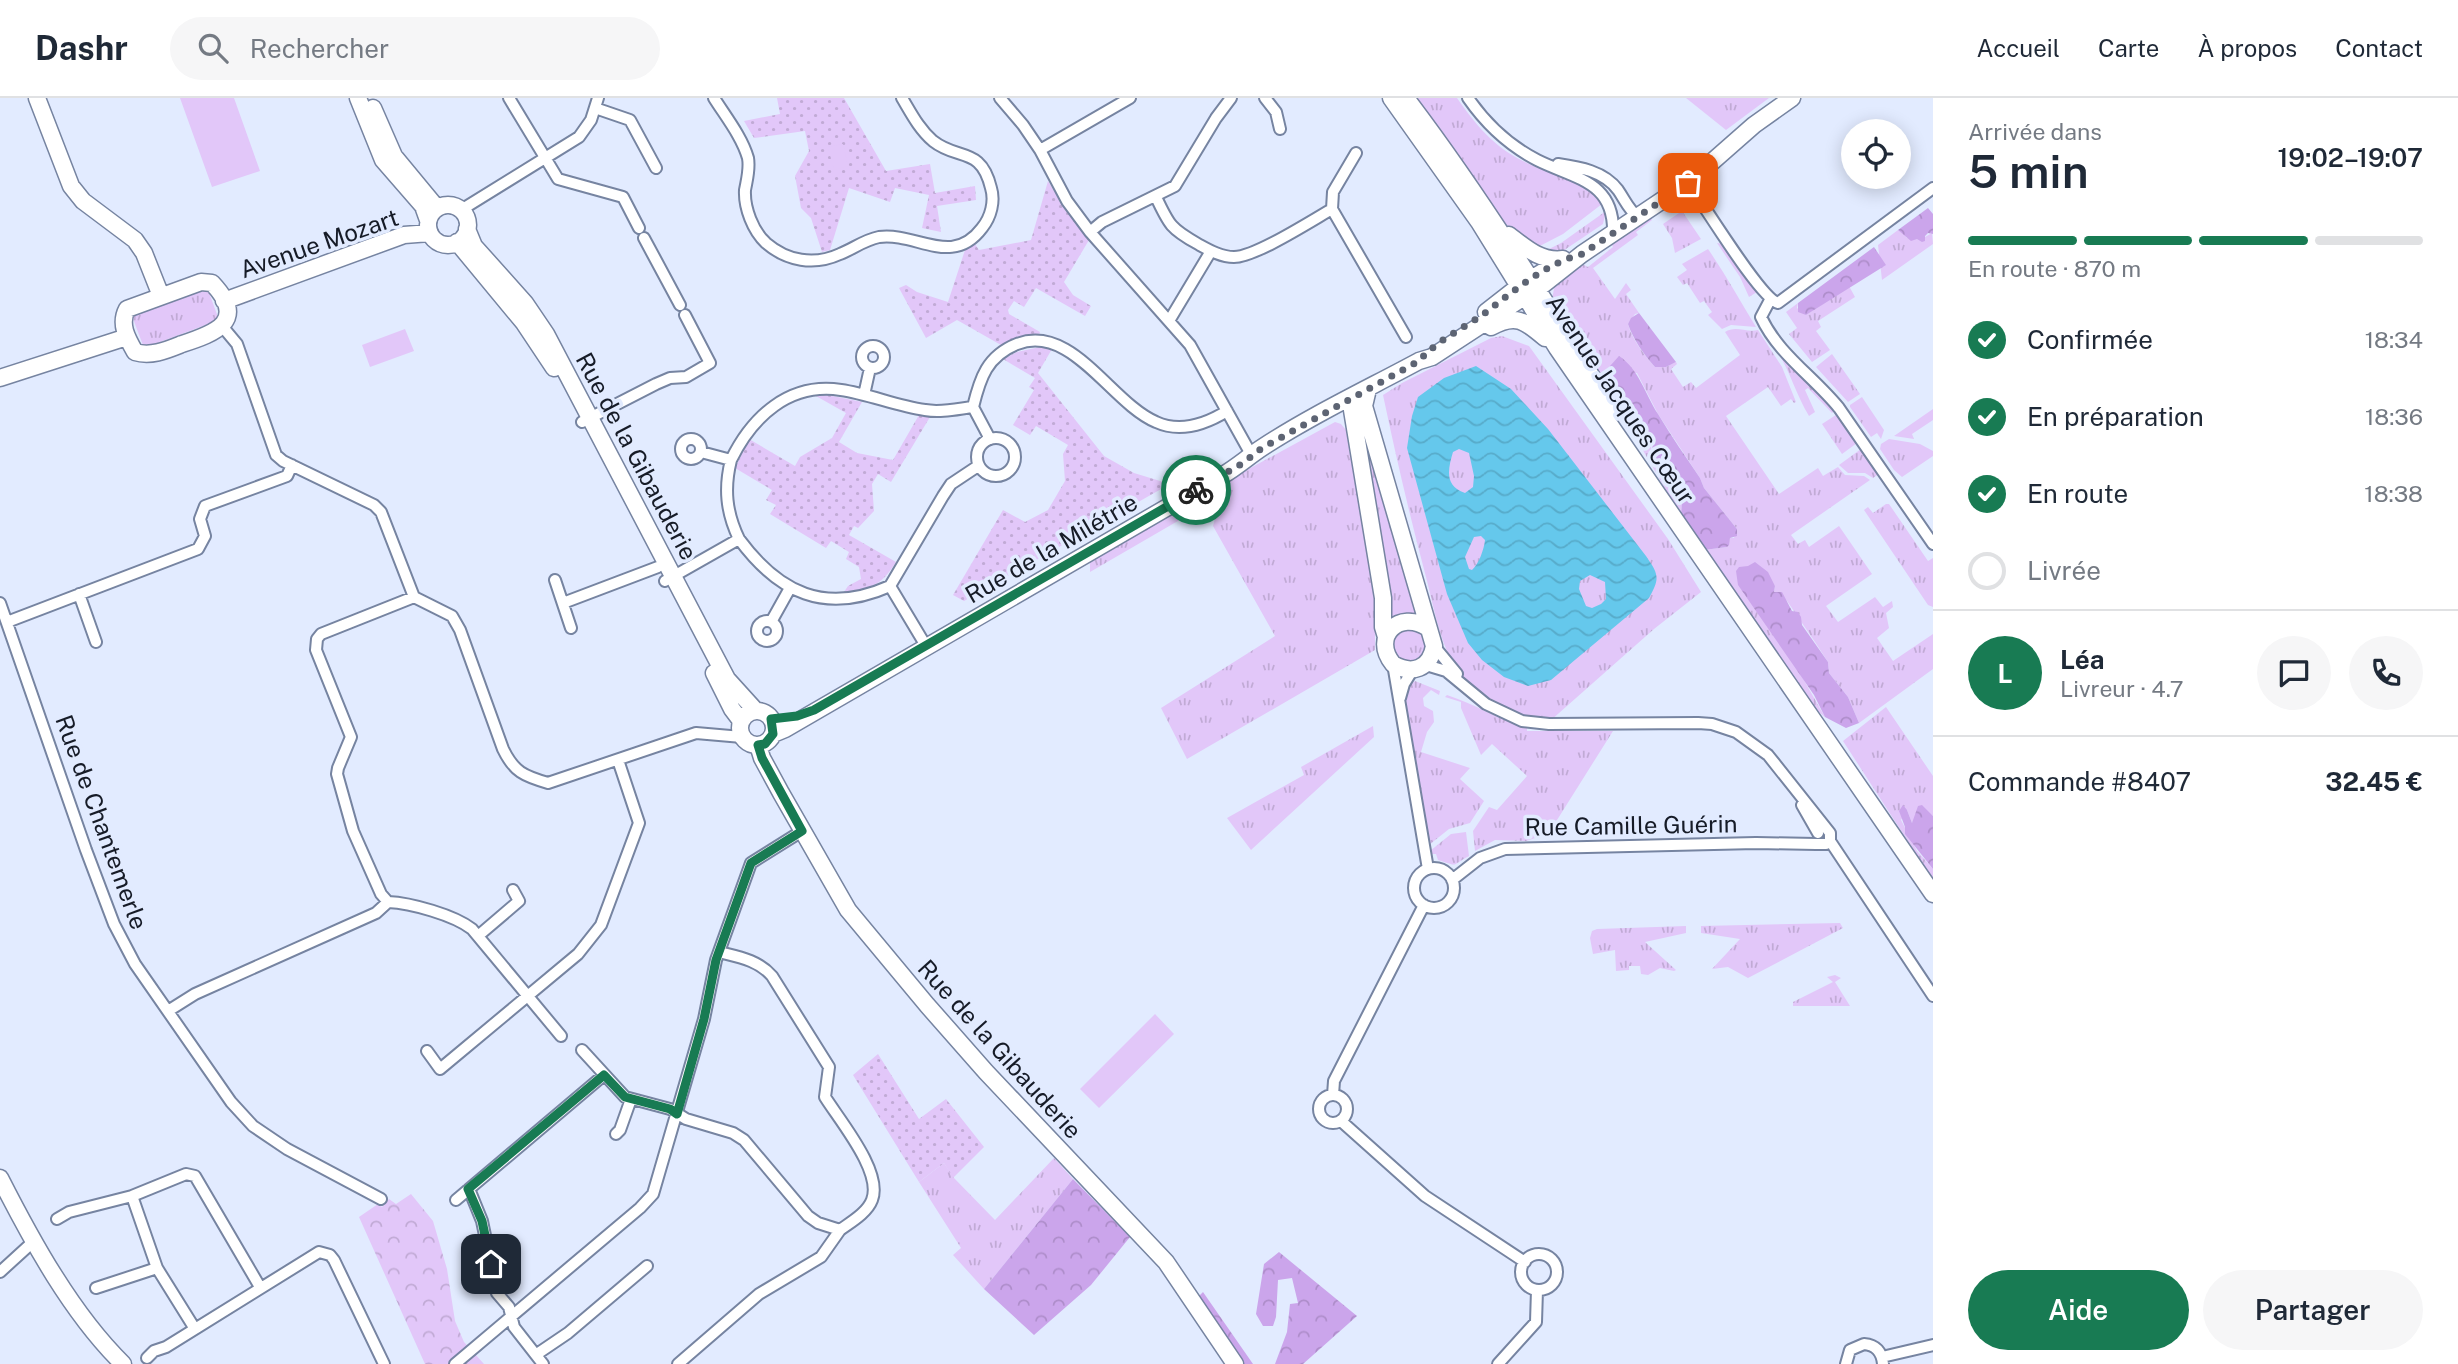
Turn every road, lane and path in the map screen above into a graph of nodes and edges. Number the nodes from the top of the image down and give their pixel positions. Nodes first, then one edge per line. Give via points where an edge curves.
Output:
1 (37, 98) edge
2 (358, 98) edge
3 (369, 98) edge
4 (509, 98) edge
5 (714, 98) edge
6 (902, 98) edge
7 (1000, 98) edge
8 (1129, 98) edge
9 (1231, 98) edge
10 (1265, 98) edge
11 (1391, 98) edge
12 (1406, 98) edge
13 (1468, 98) edge
14 (1792, 98) edge
15 (596, 103) edge
16 (1280, 129) dead end
17 (1040, 150) junction
18 (1356, 153) dead end
19 (545, 157) junction
20 (1538, 160) junction
21 (656, 168) dead end
22 (1688, 183) junction
23 (1933, 188) edge
24 (1156, 197) junction
25 (461, 209) junction
26 (1332, 209) junction
27 (1638, 217) junction
28 (432, 220) junction
29 (1499, 228) junction
30 (1090, 232) junction
31 (1613, 234) junction
32 (462, 236) junction
33 (1211, 251) junction
34 (1582, 254) junction
35 (1565, 258) junction
36 (1527, 288) junction
37 (161, 296) junction
38 (1770, 300) junction
39 (224, 301) junction
40 (1169, 321) junction
41 (222, 326) junction
42 (127, 337) junction
43 (1406, 337) dead end
44 (1457, 342) junction
45 (1556, 348) junction
46 (1417, 356) junction
47 (870, 368) dead end
48 (0, 378) edge
49 (1368, 389) junction
50 (864, 395) junction
51 (1350, 398) junction
52 (973, 407) junction
53 (1227, 411) junction
54 (587, 420) junction
55 (989, 439) junction
56 (701, 452) dead end
57 (1252, 456) junction
58 (731, 460) junction
59 (292, 465) junction
60 (978, 466) junction
61 (1383, 473) junction
62 (739, 539) junction
63 (1933, 544) edge
64 (1698, 551) junction
65 (666, 575) junction
66 (555, 580) dead end
67 (891, 586) junction
68 (790, 588) junction
69 (79, 594) junction
70 (414, 597) junction
71 (0, 603) edge
72 (563, 603) junction
73 (8, 622) junction
74 (771, 622) dead end
75 (571, 628) dead end
76 (1428, 628) junction
77 (1386, 637) junction
78 (96, 642) dead end
79 (926, 646) junction
80 (1434, 646) junction
81 (1393, 664) junction
82 (1419, 668) junction
83 (1467, 688) junction
84 (1399, 701) junction
85 (756, 711) junction
86 (772, 727) junction
87 (741, 729) junction
88 (758, 745) junction
89 (618, 760) junction
90 (802, 831) junction
91 (1824, 836) junction
92 (1428, 869) junction
93 (1452, 880) junction
94 (513, 890) dead end
95 (1933, 894) edge
96 (388, 902) junction
97 (1424, 905) junction
98 (478, 936) junction
99 (719, 952) junction
100 (528, 996) junction
101 (1933, 996) edge
102 (168, 1011) junction
103 (561, 1036) dead end
104 (582, 1050) dead end
105 (427, 1051) dead end
106 (604, 1075) junction
107 (1333, 1095) junction
108 (631, 1099) junction
109 (677, 1114) junction
110 (1341, 1121) junction
111 (616, 1134) dead end
112 (0, 1178) edge
113 (468, 1189) junction
114 (132, 1196) junction
115 (381, 1199) dead end
116 (456, 1200) dead end
117 (57, 1219) dead end
118 (840, 1230) junction
119 (34, 1241) junction
120 (1525, 1262) junction
121 (647, 1266) dead end
122 (156, 1268) junction
123 (0, 1272) edge
124 (260, 1287) junction
125 (96, 1288) dead end
126 (1537, 1290) junction
127 (511, 1315) junction
128 (195, 1329) junction
129 (1933, 1345) edge
130 (147, 1358) dead end
131 (540, 1359) edge
132 (1882, 1361) edge
133 (123, 1364) edge
134 (384, 1364) edge
135 (455, 1364) edge
136 (677, 1364) edge
137 (1236, 1364) edge
138 (1498, 1364) edge
139 (1846, 1364) edge

1 - 37 street via 71,186 83,201 135,240
2 - 28 street via 383,160
3 - 28 street via 394,156 430,197
4 - 19 street
5 - 6 street via 747,155 745,196 755,229 776,251 801,261 841,254 880,237 954,247 971,240 987,222 992,190 984,170 971,156 944,148 923,132
7 - 17 street
8 - 17 street
9 - 24 street via 1179,182
10 - 16 street via 1276,112
11 - 36 street, Avenue Jacques Cœur
12 - 29 street, Avenue Jacques Cœur
13 - 20 street via 1492,127
14 - 22 street
15 - 19 street via 586,130
15 - 21 street via 630,120
17 - 30 street
18 - 26 street via 1334,192
19 - 25 street
19 - 54 street via 558,179 623,197 710,363
20 - 27 street via 1599,174 1614,185
20 - 31 street via 1602,194 1612,213
22 - 27 street
22 - 38 street
23 - 38 street via 1782,301
24 - 30 street
24 - 33 street via 1175,231
25 - 28 street via 449,205
25 - 32 street via 467,218
26 - 33 street via 1244,256
26 - 43 street
27 - 31 street
28 - 32 street via 439,242 451,244
28 - 39 street, Avenue Mozart via 404,235
29 - 35 street via 1542,258
29 - 36 street, Avenue Jacques Cœur
30 - 40 street
31 - 34 street
32 - 54 street, Rue de la Gibauderie
33 - 40 street
34 - 35 street
34 - 36 street
35 - 36 street
36 - 44 street, Rue de la Milétrie
36 - 45 street, Avenue Jacques Cœur
36 - 46 street, Rue de la Milétrie
36 - 64 street, Avenue Jacques Cœur
37 - 39 street via 208,282
37 - 42 street via 127,309 122,317
38 - 63 street via 1762,317 1775,340 1839,408
39 - 41 street
40 - 53 street via 1190,345
41 - 42 street via 204,337 144,355 135,352
41 - 59 street via 237,344 276,455
42 - 48 street
44 - 45 street via 1513,319 1530,326
44 - 46 street, Rue de la Milétrie via 1432,357
45 - 64 street, Avenue Jacques Cœur
46 - 49 street, Rue de la Milétrie
47 - 50 street
49 - 51 street, Rue de la Milétrie
49 - 61 street via 1364,406
50 - 52 street via 925,411
50 - 58 street via 821,389 785,399 758,417
51 - 57 street, Rue de la Milétrie
51 - 61 street via 1361,408 1376,464
51 - 77 street
52 - 53 street via 983,372 994,357 1013,346 1039,340 1069,351 1156,423 1192,426
52 - 55 street
53 - 57 street
54 - 65 street, Rue de la Gibauderie
55 - 60 street via 978,450
55 - 60 street via 1002,439 1012,446 1014,464 1000,476 987,475
56 - 58 street
57 - 79 street, Rue de la Milétrie
58 - 62 street via 726,493
59 - 69 street via 287,476 205,506 200,519 205,536 198,549
59 - 70 street via 365,499 381,512
60 - 67 street via 943,495
61 - 76 street
62 - 65 street
62 - 68 street via 758,565
64 - 95 street, Avenue Jacques Cœur
65 - 72 street
65 - 85 street, Rue de la Gibauderie via 727,679
65 - 87 street, Rue de la Gibauderie
66 - 72 street
67 - 68 street via 861,597 835,599
67 - 79 street
68 - 74 street
69 - 73 street
69 - 78 street
70 - 89 street via 452,616 503,749 518,771 548,783
70 - 96 street via 321,634 315,644 351,737 337,774 348,816
71 - 73 street, Rue de Chantemerle
72 - 75 street
73 - 102 street, Rue de Chantemerle via 114,924
76 - 77 street via 1404,621
76 - 80 street
77 - 81 street via 1386,653
79 - 86 street, Rue de la Milétrie via 785,729
80 - 82 street
80 - 83 street
81 - 82 street
81 - 84 street
82 - 83 street via 1446,671
82 - 84 street via 1404,684
83 - 91 street via 1496,710 1522,721 1687,723 1735,732 1758,746 1793,787
84 - 92 street
85 - 86 street via 765,713
85 - 87 street via 750,712
86 - 88 street via 765,744
87 - 88 street via 748,743
87 - 89 street via 701,732
88 - 90 street, Rue de la Gibauderie
89 - 100 street via 639,823 606,916 578,954
90 - 99 street via 751,863
90 - 137 street, Rue de la Gibauderie via 848,910 977,1062 1166,1262
91 - 93 street, Rue Camille Guérin via 1789,845 1504,849 1480,858
91 - 101 street
92 - 93 street via 1445,872
92 - 97 street via 1414,885
93 - 97 street via 1448,902 1437,907
94 - 98 street via 519,901
96 - 98 street via 457,920
96 - 102 street via 376,913 195,994
97 - 107 street via 1334,1081
98 - 100 street
99 - 109 street
99 - 118 street via 764,967 829,1067 825,1097 872,1173 874,1190 867,1208
100 - 103 street
100 - 105 street via 440,1069
102 - 115 street, Rue de Chantemerle via 253,1126
104 - 106 street
106 - 108 street
106 - 113 street
107 - 110 street via 1347,1105
107 - 110 street via 1322,1101 1320,1112 1328,1122
108 - 109 street
108 - 111 street
109 - 118 street via 744,1140 808,1216
109 - 127 street via 657,1184 646,1203
110 - 120 street via 1425,1196
112 - 119 street
113 - 116 street
113 - 127 street via 482,1221 497,1293
114 - 117 street
114 - 122 street
114 - 124 street via 186,1174 195,1175
118 - 136 street via 821,1257 759,1294
119 - 123 street
119 - 133 street via 90,1325
120 - 126 street via 1521,1271 1524,1281
120 - 126 street via 1542,1255 1555,1264 1552,1284
121 - 131 street
122 - 125 street
122 - 128 street
124 - 128 street
124 - 134 street via 314,1254 330,1255
126 - 138 street via 1536,1322
127 - 131 street via 514,1327
127 - 135 street
128 - 130 street
129 - 132 street
132 - 139 street via 1877,1349 1864,1343 1850,1350

